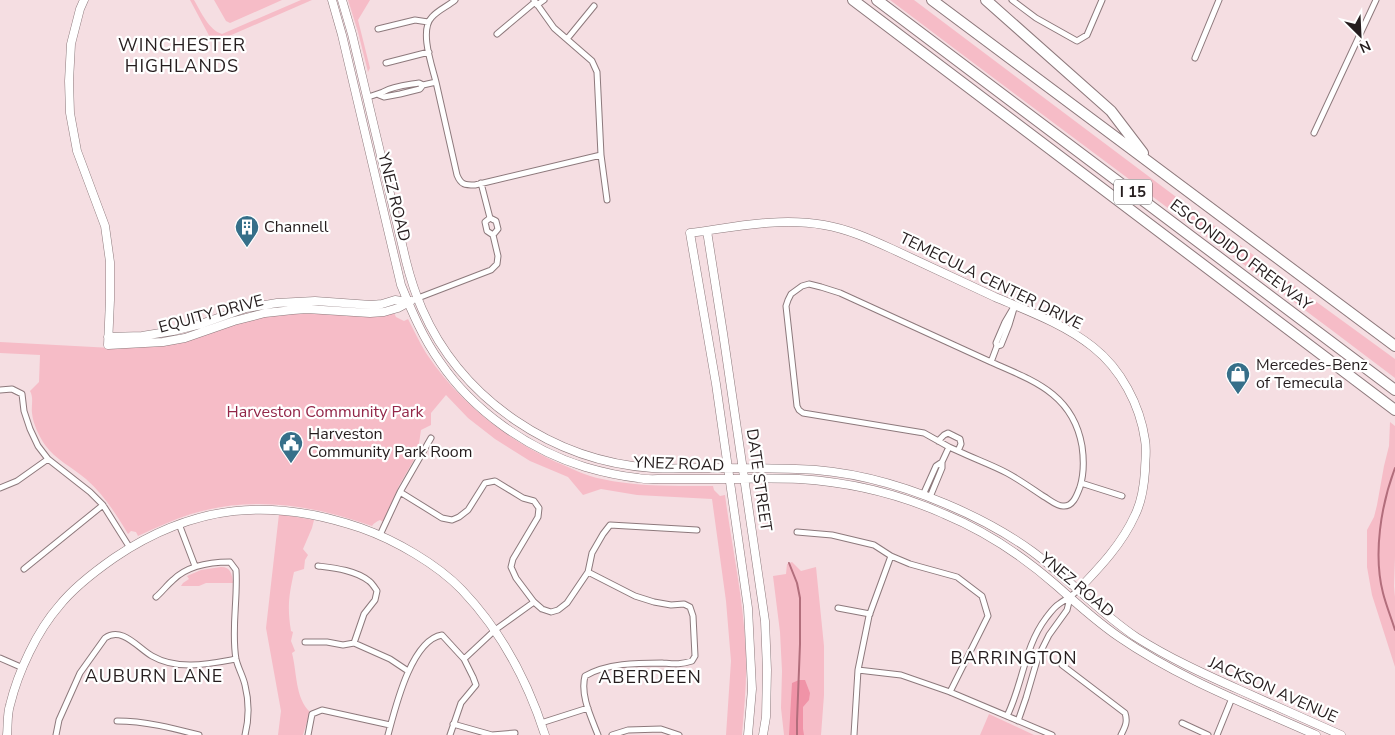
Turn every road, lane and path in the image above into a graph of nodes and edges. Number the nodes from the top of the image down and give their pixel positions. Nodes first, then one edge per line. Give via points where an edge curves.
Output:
1 (84, 0) edge
2 (332, 0) edge
3 (342, 0) edge
4 (454, 0) edge
5 (544, 0) edge
6 (853, 0) edge
7 (877, 0) edge
8 (932, 0) edge
9 (986, 0) edge
10 (1012, 0) edge
11 (1102, 0) edge
12 (1219, 0) edge
13 (1376, 0) edge
14 (535, 2) edge
15 (594, 6) dead end
16 (428, 22) junction
17 (378, 29) dead end
18 (497, 34) dead end
19 (567, 39) junction
20 (429, 52) junction
21 (1195, 58) dead end
22 (386, 63) dead end
23 (349, 67) junction
24 (436, 82) junction
25 (412, 84) junction
26 (423, 86) junction
27 (398, 87) junction
28 (414, 91) junction
29 (400, 94) junction
30 (378, 95) junction
31 (368, 97) junction
32 (1314, 133) dead end
33 (601, 155) junction
34 (1151, 163) junction
35 (481, 183) junction
36 (607, 200) dead end
37 (707, 231) junction
38 (690, 233) joint
39 (418, 298) junction
40 (408, 302) junction
41 (1015, 305) junction
42 (1395, 346) edge
43 (991, 362) junction
44 (1392, 388) edge
45 (0, 390) edge
46 (1392, 408) edge
47 (431, 438) dead end
48 (938, 440) junction
49 (949, 447) junction
50 (958, 451) junction
51 (48, 459) junction
52 (728, 468) junction
53 (743, 468) junction
54 (730, 479) junction
55 (744, 479) junction
56 (1081, 483) junction
57 (0, 488) edge
58 (874, 491) junction
59 (400, 492) junction
60 (926, 496) junction
61 (1122, 496) dead end
62 (103, 505) junction
63 (179, 524) junction
64 (697, 530) dead end
65 (797, 532) dead end
66 (380, 535) junction
67 (130, 548) junction
68 (890, 556) junction
69 (195, 566) junction
70 (318, 566) dead end
71 (24, 569) dead end
72 (588, 572) junction
73 (1078, 590) junction
74 (156, 598) dead end
75 (1070, 598) junction
76 (534, 602) junction
77 (838, 608) dead end
78 (870, 614) junction
79 (495, 630) junction
80 (305, 642) dead end
81 (354, 643) junction
82 (0, 658) edge
83 (236, 659) junction
84 (464, 659) junction
85 (1062, 665) dead end
86 (23, 668) junction
87 (1193, 669) joint
88 (858, 670) junction
89 (408, 671) junction
90 (1188, 678) joint
91 (950, 692) junction
92 (1232, 698) junction
93 (588, 708) junction
94 (1285, 710) junction
95 (1007, 716) junction
96 (1281, 719) junction
97 (117, 721) dead end
98 (1018, 721) junction
99 (1182, 722) dead end
100 (453, 724) junction
101 (541, 724) junction
102 (390, 726) junction
103 (175, 728) junction
104 (515, 733) dead end
105 (7, 735) edge
106 (56, 735) edge
107 (174, 735) edge
108 (199, 735) edge
109 (245, 735) edge
110 (308, 735) edge
111 (388, 735) edge
112 (450, 735) edge
113 (545, 735) edge
114 (598, 735) edge
115 (612, 735) edge
116 (679, 735) edge
117 (748, 735) edge
118 (763, 735) edge
119 (854, 735) edge
120 (1052, 735) edge
121 (1121, 735) edge
122 (1208, 735) edge
123 (1216, 735) edge
124 (1316, 735) edge
125 (1341, 735) edge

1 - 40 main road, EQUITY DRIVE via 71,44 70,113 78,151 105,226 110,262 108,341 163,342 259,314 307,310 384,312
2 - 23 main road, YNEZ ROAD
3 - 31 main road, YNEZ ROAD
4 - 16 street
5 - 14 street
6 - 46 highway
7 - 44 highway, ESCONDIDO FREEWAY / I 15
8 - 34 highway, ESCONDIDO FREEWAY / I 15
9 - 34 highway via 1110,111
10 - 11 street via 1077,41 1087,35
12 - 21 street
13 - 32 street
14 - 18 street
14 - 19 street via 554,28
15 - 19 street
16 - 17 street via 415,20
16 - 20 street
19 - 33 street via 592,61 597,72
20 - 22 street
20 - 24 street
23 - 31 main road via 354,71 361,95
23 - 40 main road, YNEZ ROAD via 401,285
24 - 26 street
24 - 35 street via 459,181 475,185
25 - 26 street
25 - 27 street
25 - 28 street
26 - 28 street
27 - 29 street
27 - 30 street
28 - 29 street
29 - 30 street
30 - 31 street
31 - 39 main road, YNEZ ROAD via 406,261
33 - 35 street
33 - 36 street
34 - 42 highway, ESCONDIDO FREEWAY / I 15
35 - 39 street via 490,218 486,222 487,231 494,235 498,264 491,270
37 - 38 main road, TEMECULA CENTER DRIVE
37 - 41 main road, TEMECULA CENTER DRIVE via 782,222 824,225 884,245
37 - 53 main road, DATE STREET
38 - 52 main road, DATE STREET
39 - 40 main road, EQUITY DRIVE
39 - 52 main road, YNEZ ROAD via 437,338 480,392 510,418 544,438 580,454 615,464 652,468
40 - 54 main road, YNEZ ROAD via 440,363 470,398 513,432 537,446 586,468 640,479
41 - 43 street via 1001,345 997,346
41 - 73 main road, TEMECULA CENTER DRIVE via 1066,329 1097,351 1128,390 1142,422 1146,442 1144,482 1136,514 1120,542
43 - 48 street via 840,293 809,284 796,290 788,300 786,306 799,410 924,433
43 - 56 street via 1024,377 1062,402 1079,432 1084,472
45 - 51 street via 12,389 22,394 30,428
47 - 59 street
48 - 49 street
48 - 50 street via 948,434 960,439
49 - 50 street
49 - 60 street via 942,468
50 - 56 street via 1008,473 1064,506 1075,499
51 - 57 street via 17,481
51 - 62 street
52 - 53 main road, YNEZ ROAD
52 - 54 main road, DATE STREET
53 - 55 main road, DATE STREET
53 - 60 main road, YNEZ ROAD via 799,468 848,474
54 - 55 main road, YNEZ ROAD
54 - 117 main road, DATE STREET via 748,608 752,688
55 - 58 main road, YNEZ ROAD via 812,480
55 - 118 main road, DATE STREET via 766,631 767,692
56 - 61 street
58 - 60 main road via 884,489 920,500
58 - 75 main road, YNEZ ROAD via 924,506 969,526 1025,560
59 - 66 street
59 - 76 street via 442,518 452,520 468,510 485,484 495,481 534,501 539,508 538,517 512,567
60 - 73 main road, YNEZ ROAD via 1004,533 1033,552
62 - 67 street
62 - 71 street
63 - 66 main road via 218,513 276,509 324,516
63 - 67 main road
63 - 69 street
64 - 72 street via 610,525 592,553
65 - 68 street via 832,535 874,545
66 - 79 main road via 461,589
67 - 86 main road via 106,563 58,606
68 - 78 street
68 - 91 street via 957,577 982,596 988,616
69 - 74 street via 174,578
69 - 83 street via 230,562 236,570
70 - 81 street via 354,574 370,581 377,591 375,600 364,614
72 - 76 street via 568,603 558,610 550,612
72 - 93 street via 635,596 690,607 695,656 692,661 680,665 638,664 594,670 584,676 582,685
73 - 75 street
73 - 87 main road, YNEZ ROAD via 1134,635
75 - 90 main road, YNEZ ROAD via 1121,639
75 - 95 street via 1058,604 1032,641
75 - 98 street via 1067,610 1048,635 1038,657
76 - 79 street
77 - 78 street
78 - 88 street
79 - 84 street
79 - 101 main road via 517,667
80 - 81 street
81 - 89 street
82 - 86 street
83 - 106 street via 202,666 180,665 152,656 118,634 110,634 80,672 59,720
83 - 109 street via 245,686 248,722
84 - 89 street via 442,635 435,636 427,642
84 - 100 street via 476,685 460,703
85 - 121 street via 1125,713 1127,719
86 - 105 main road via 10,706
87 - 94 main road, JACKSON AVENUE
88 - 91 street via 901,675
88 - 119 street
89 - 102 street
90 - 92 main road, JACKSON AVENUE
91 - 95 street
92 - 96 main road, JACKSON AVENUE
92 - 123 street
93 - 101 street
93 - 114 street
94 - 96 main road
94 - 125 main road, JACKSON AVENUE
95 - 98 street
96 - 124 main road, JACKSON AVENUE
97 - 103 street
98 - 120 street
99 - 122 street
100 - 104 street via 492,735
100 - 112 street
101 - 113 main road
102 - 110 street via 322,710 312,714
102 - 111 street
103 - 107 street
103 - 108 street
115 - 116 street via 628,730 661,728

